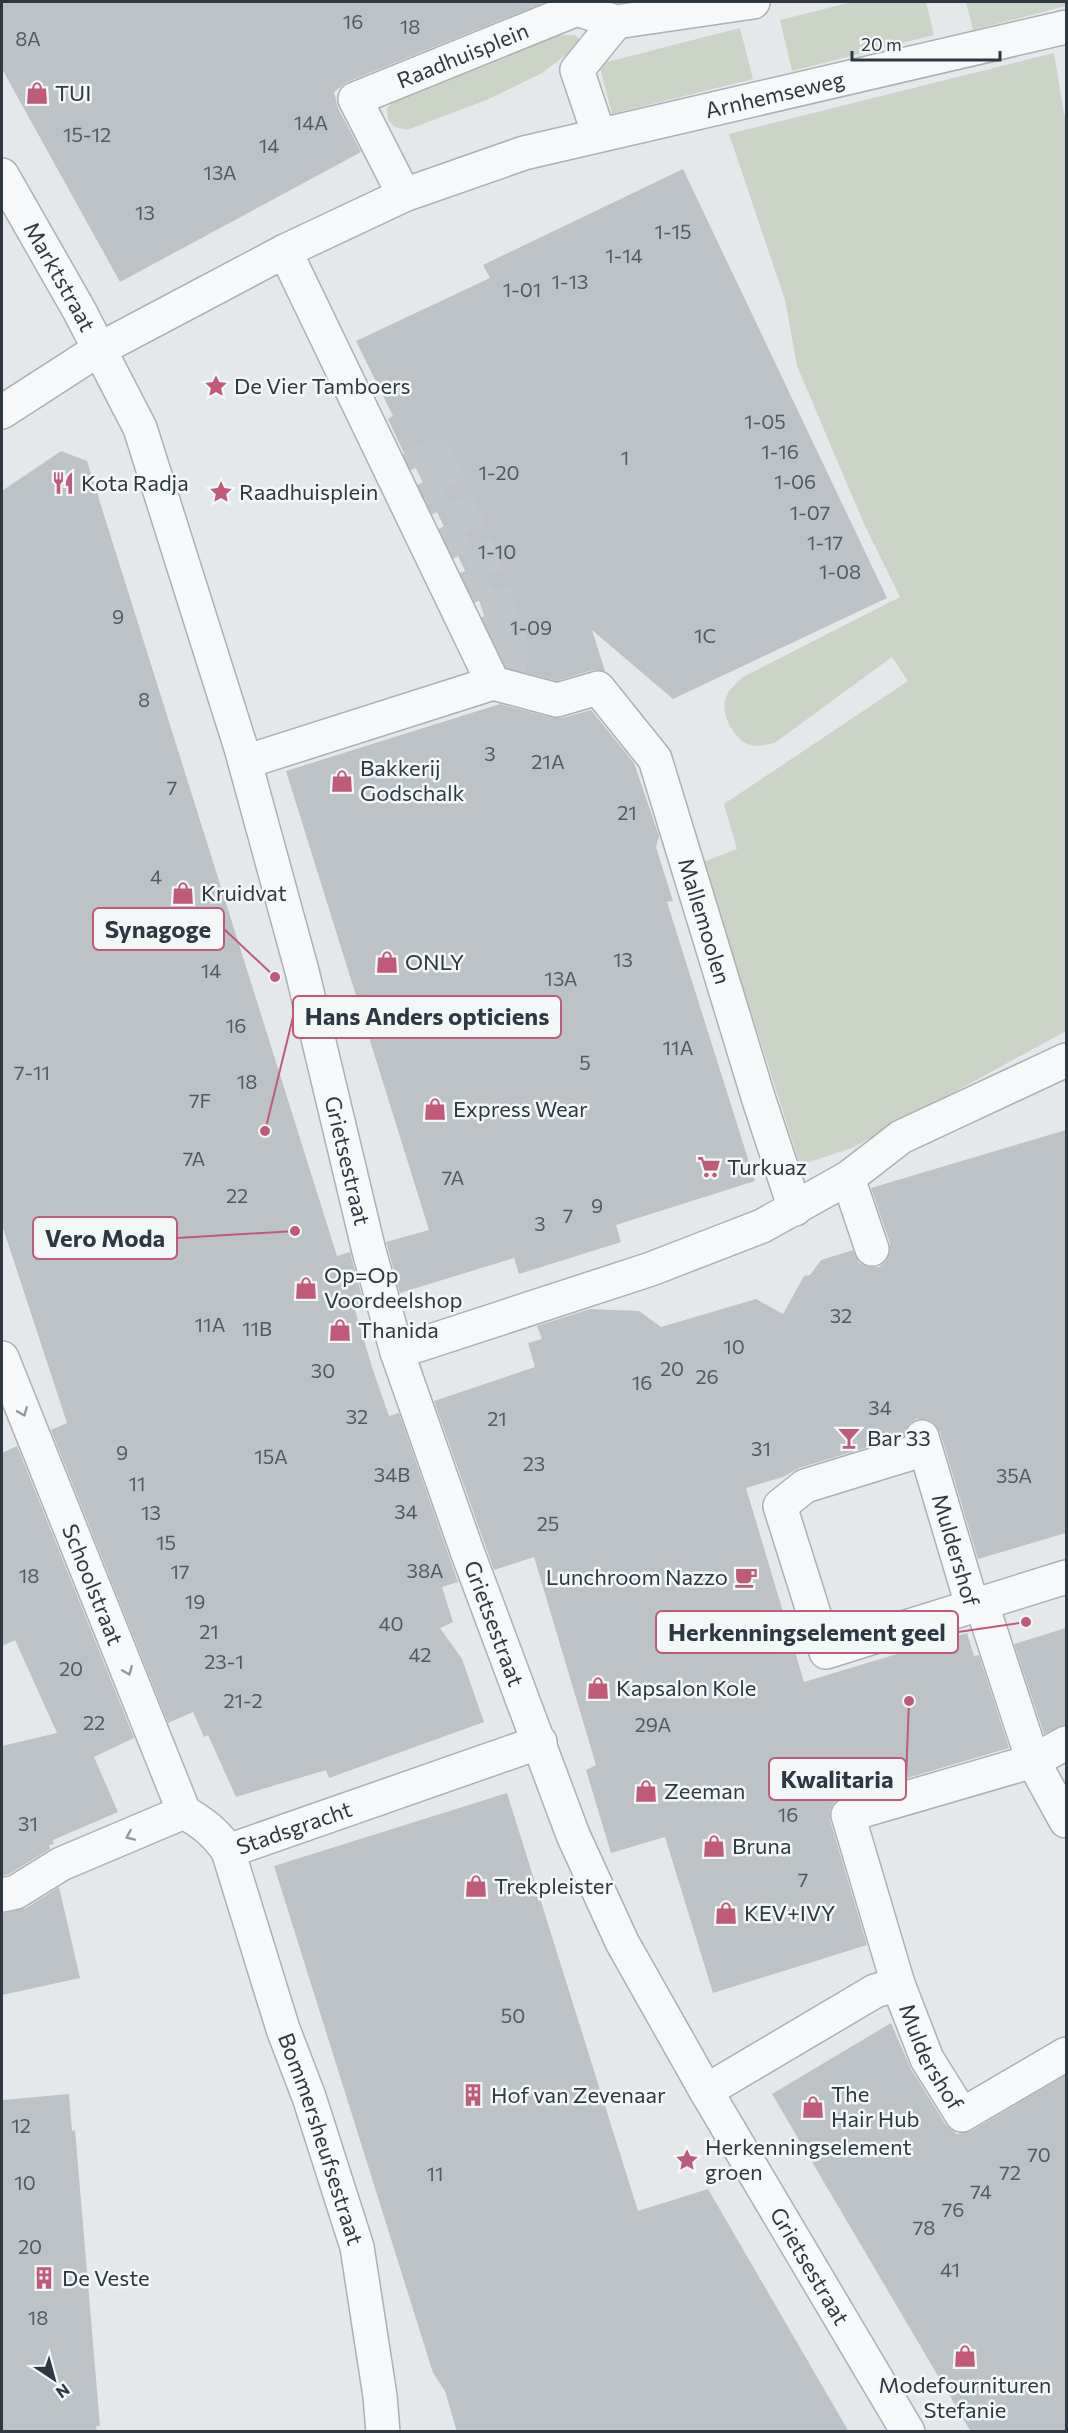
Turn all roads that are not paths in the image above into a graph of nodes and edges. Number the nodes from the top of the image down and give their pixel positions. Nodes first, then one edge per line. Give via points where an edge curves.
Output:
1 (753, 2) edge
2 (616, 22) junction
3 (1066, 27) edge
4 (599, 135) junction
5 (2, 175) edge
6 (404, 195) junction
7 (285, 251) junction
8 (98, 350) junction
9 (2, 412) edge
10 (493, 683) junction
11 (243, 755) junction
12 (1066, 1060) edge
13 (848, 1178) junction
14 (795, 1209) junction
15 (872, 1249) dead end
16 (398, 1352) junction
17 (2, 1358) edge
18 (1066, 1577) edge
19 (976, 1604) junction
20 (540, 1742) junction
21 (1066, 1743) edge
22 (1033, 1761) junction
23 (184, 1812) junction
24 (1066, 1821) edge
25 (228, 1851) junction
26 (2, 1895) edge
27 (898, 1984) junction
28 (1066, 2054) edge
29 (706, 2091) junction
30 (383, 2432) edge
31 (908, 2432) edge

1 - 2 street
2 - 4 street via 577,70
2 - 6 street, Raadhuisplein via 577,9 356,99
3 - 4 street, Arnhemseweg
4 - 6 street via 524,153
5 - 8 street, Marktstraat
6 - 7 street
7 - 8 street
7 - 10 street
8 - 9 street
8 - 11 street via 140,428
10 - 11 street
10 - 14 street, Mallemoolen via 557,700 598,688 655,759
11 - 16 street, Grietsestraat
12 - 13 street via 900,1137
13 - 14 street
13 - 15 street
14 - 16 street via 651,1269
16 - 20 street, Grietsestraat via 467,1551
17 -> 23 street, Schoolstraat
18 - 19 street
19 - 19 street, Muldershof via 923,1443 802,1478 780,1506 826,1652
19 - 22 street, Muldershof
20 - 25 street, Stadsgracht
20 - 29 street, Grietsestraat via 573,1835 622,1942
21 - 22 street, Muldershof
22 - 24 street, Muldershof
22 - 27 street, Muldershof via 848,1815
23 - 25 street, Stadsgracht via 206,1825
23 -> 26 street via 61,1864 16,1892
25 - 30 street, Bommersheufsestraat via 357,2247
27 - 28 street, Muldershof via 927,2059 962,2115
27 - 29 street, Muldershof via 875,1991
29 - 31 street, Grietsestraat

